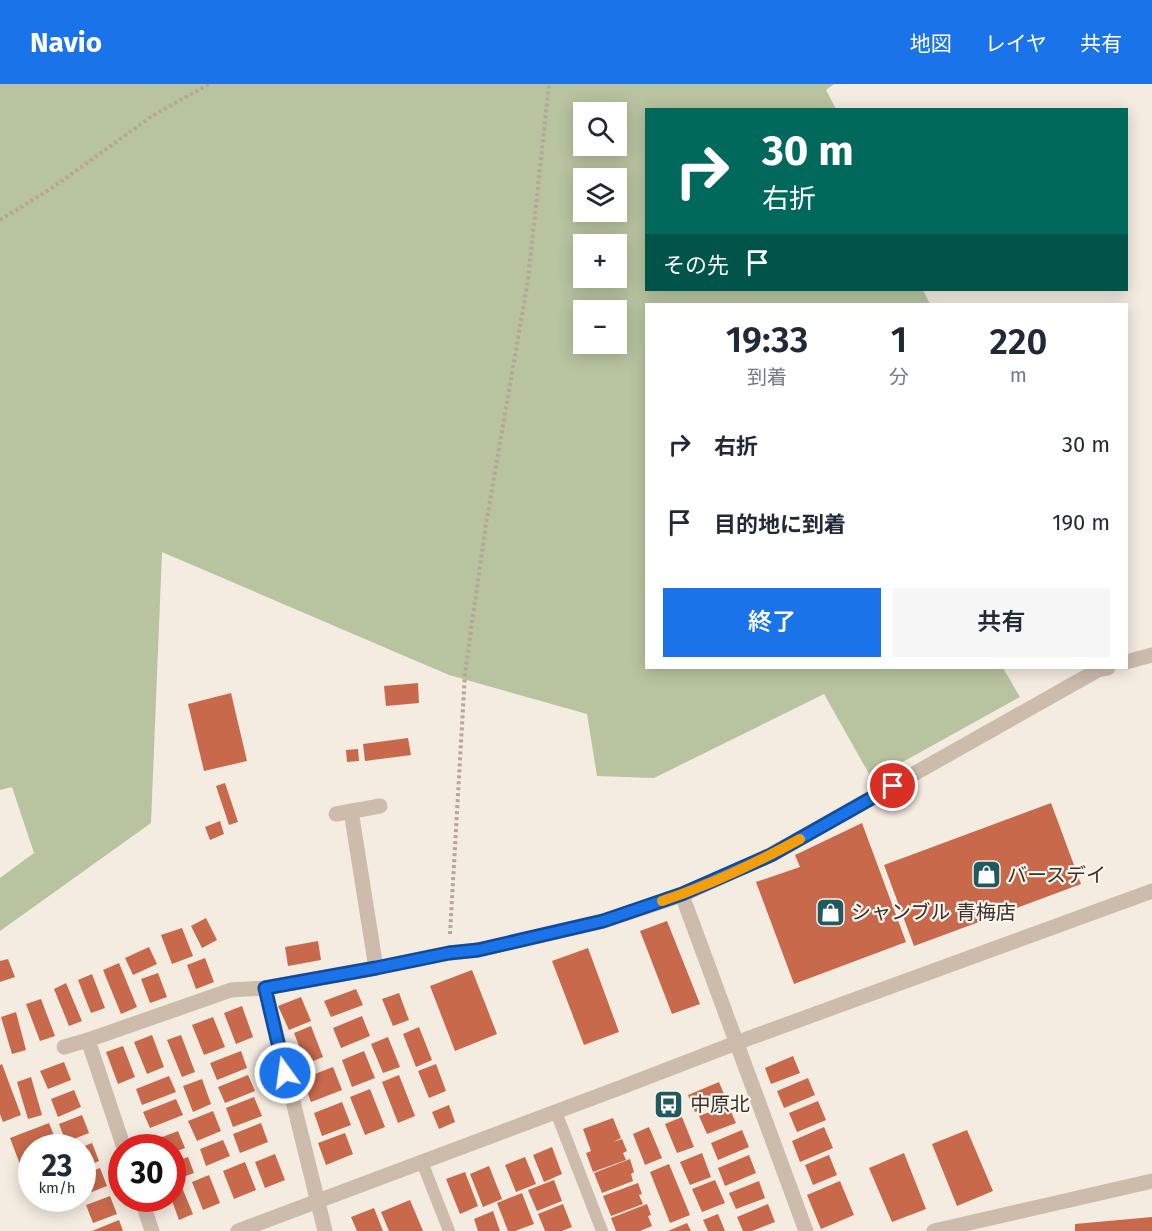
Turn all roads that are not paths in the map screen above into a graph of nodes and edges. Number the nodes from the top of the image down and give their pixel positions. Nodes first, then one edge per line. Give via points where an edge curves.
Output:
1 (1152, 655) edge
2 (1128, 661) edge
3 (1103, 669) edge
4 (380, 806) dead end
5 (1152, 891) edge
6 (682, 894) junction
7 (376, 968) junction
8 (265, 988) junction
9 (88, 1040) junction
10 (736, 1043) junction
11 (64, 1047) dead end
12 (556, 1112) junction
13 (119, 1134) edge
14 (422, 1162) junction
15 (1152, 1181) edge
16 (317, 1202) junction
17 (146, 1212) edge
18 (996, 1224) edge
19 (152, 1231) edge
20 (238, 1231) edge
21 (325, 1231) edge
22 (449, 1231) edge
23 (602, 1231) edge
24 (806, 1231) edge
25 (934, 1231) edge

1 - 2 street
3 - 6 street via 771,855
4 - 7 street via 344,813
5 - 10 street
6 - 7 street via 603,921 478,950
6 - 10 street
7 - 8 street
8 - 9 street via 231,990
8 - 16 street
9 - 11 street
9 - 13 street
10 - 12 street
10 - 24 street
12 - 14 street
12 - 23 lane
14 - 16 street
14 - 22 lane
15 - 18 street
16 - 20 street
16 - 21 street
17 - 19 street
18 - 25 street

